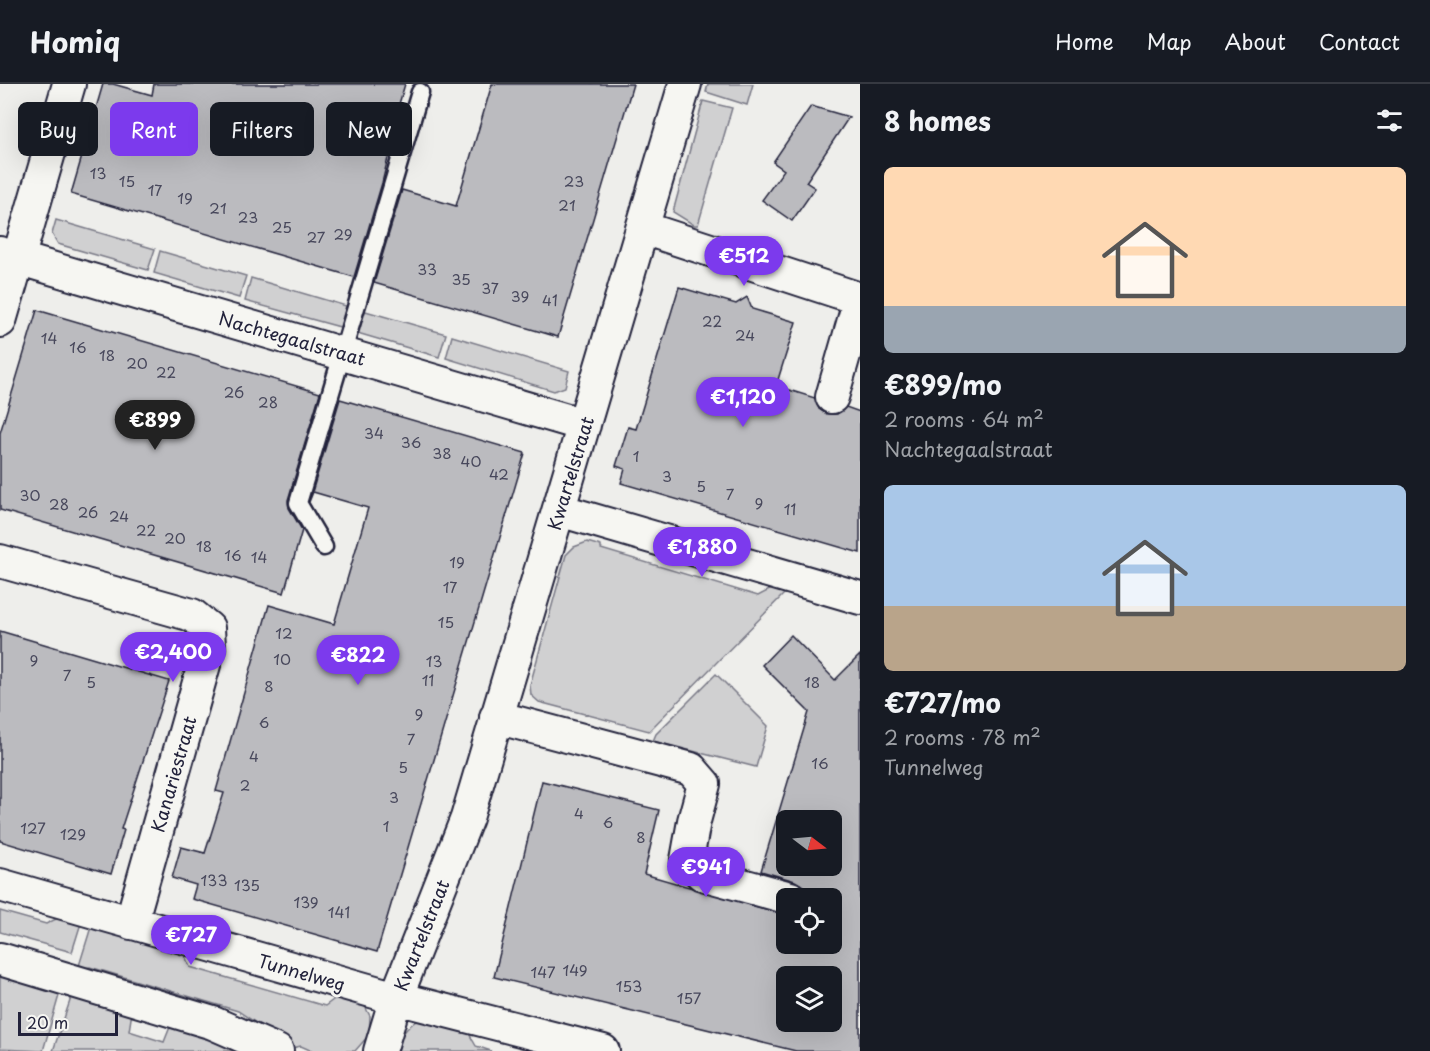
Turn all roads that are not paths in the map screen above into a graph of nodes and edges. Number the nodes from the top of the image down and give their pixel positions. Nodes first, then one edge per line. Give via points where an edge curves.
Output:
1 (69, 84) edge
2 (686, 84) edge
3 (420, 92) dead end
4 (643, 228) junction
5 (9, 256) edge
6 (860, 299) edge
7 (0, 321) edge
8 (342, 352) junction
9 (832, 397) dead end
10 (584, 425) junction
11 (559, 510) junction
12 (324, 547) dead end
13 (0, 561) edge
14 (860, 598) edge
15 (496, 717) junction
16 (0, 885) edge
17 (776, 894) edge
18 (131, 923) junction
19 (0, 959) edge
20 (396, 998) junction
21 (276, 1051) edge
22 (380, 1051) edge
23 (603, 1051) edge

1 - 5 street
2 - 4 street, Kwartelstraat
3 - 8 lane
4 - 6 street
4 - 10 street, Kwartelstraat
5 - 7 street
5 - 8 street, Nachtegaalstraat
6 - 9 street
8 - 10 street, Nachtegaalstraat
8 - 12 lane via 298,502
10 - 11 street, Kwartelstraat
11 - 14 street
11 - 15 street, Kwartelstraat
13 - 18 street, Kanariestraat via 192,615 208,628 209,647
15 - 17 street via 691,769 704,784 687,860 702,874
15 - 20 street, Kwartelstraat via 467,818
16 - 18 street, Tunnelweg
18 - 20 street, Tunnelweg
19 - 21 street via 213,1023
20 - 22 street, Kwartelstraat
20 - 23 street, Tunnelweg

